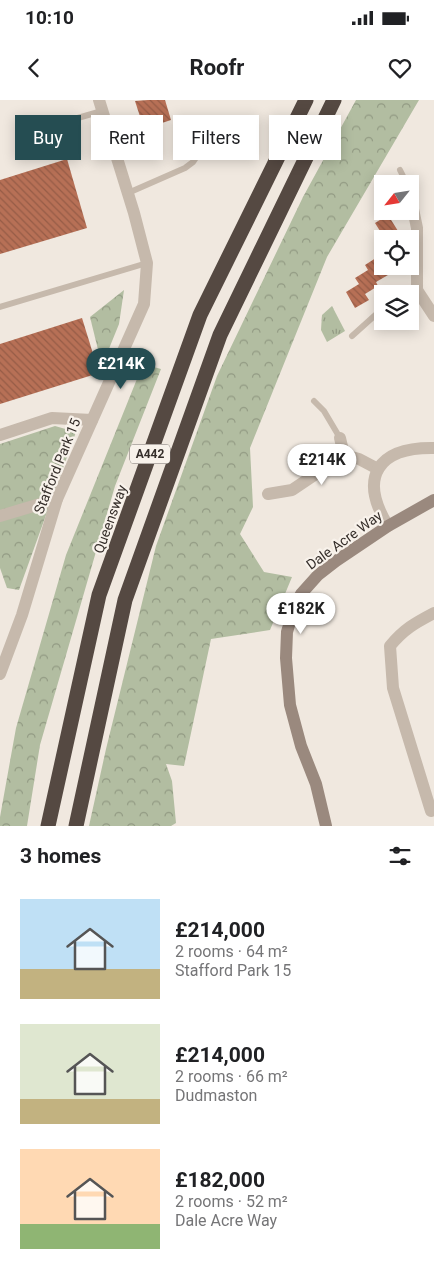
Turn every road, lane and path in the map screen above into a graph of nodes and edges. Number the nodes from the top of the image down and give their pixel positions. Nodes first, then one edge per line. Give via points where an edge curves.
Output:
1 (306, 100) edge
2 (334, 100) edge
3 (101, 105) edge
4 (75, 115) edge
5 (194, 160) edge
6 (400, 170) dead end
7 (402, 175) edge
8 (128, 193) junction
9 (416, 220) edge
10 (147, 263) junction
11 (417, 285) edge
12 (419, 293) edge
13 (0, 307) edge
14 (374, 316) edge
15 (434, 316) edge
16 (352, 336) dead end
17 (314, 401) dead end
18 (92, 420) junction
19 (0, 435) edge
20 (340, 438) joint
21 (434, 448) edge
22 (344, 455) junction
23 (378, 469) junction
24 (268, 494) dead end
25 (57, 499) junction
26 (434, 500) edge
27 (0, 516) edge
28 (388, 526) junction
29 (434, 613) edge
30 (3, 656) edge
31 (0, 674) edge
32 (429, 782) edge
33 (431, 811) dead end
34 (48, 826) edge
35 (76, 826) edge
36 (326, 826) edge

1 - 34 highway, Queensway / A442 via 200,315 99,595
2 - 35 highway, A442 via 220,335 125,600
3 - 4 lane
3 - 8 street, Stafford Park 15
5 - 8 lane via 185,168
6 - 7 lane
8 - 10 street, Stafford Park 15
9 - 11 street
10 - 13 lane
10 - 18 street, Stafford Park 15 via 144,304
12 - 15 street
14 - 16 lane
17 - 20 lane
18 - 19 street via 52,418
18 - 25 street, Stafford Park 15
20 - 22 street
21 - 23 street via 396,455 383,461
22 - 23 street
22 - 24 street via 292,490
23 - 28 street via 375,494 378,509
25 - 27 street
25 - 30 street, Stafford Park 15 via 22,615
26 - 28 street, Dale Acre Way
28 - 36 street, Dale Acre Way via 318,575 300,594 288,632 286,658 290,705
29 - 32 street via 400,633 390,646 393,688
30 - 31 street, Stafford Park 15
32 - 33 street

